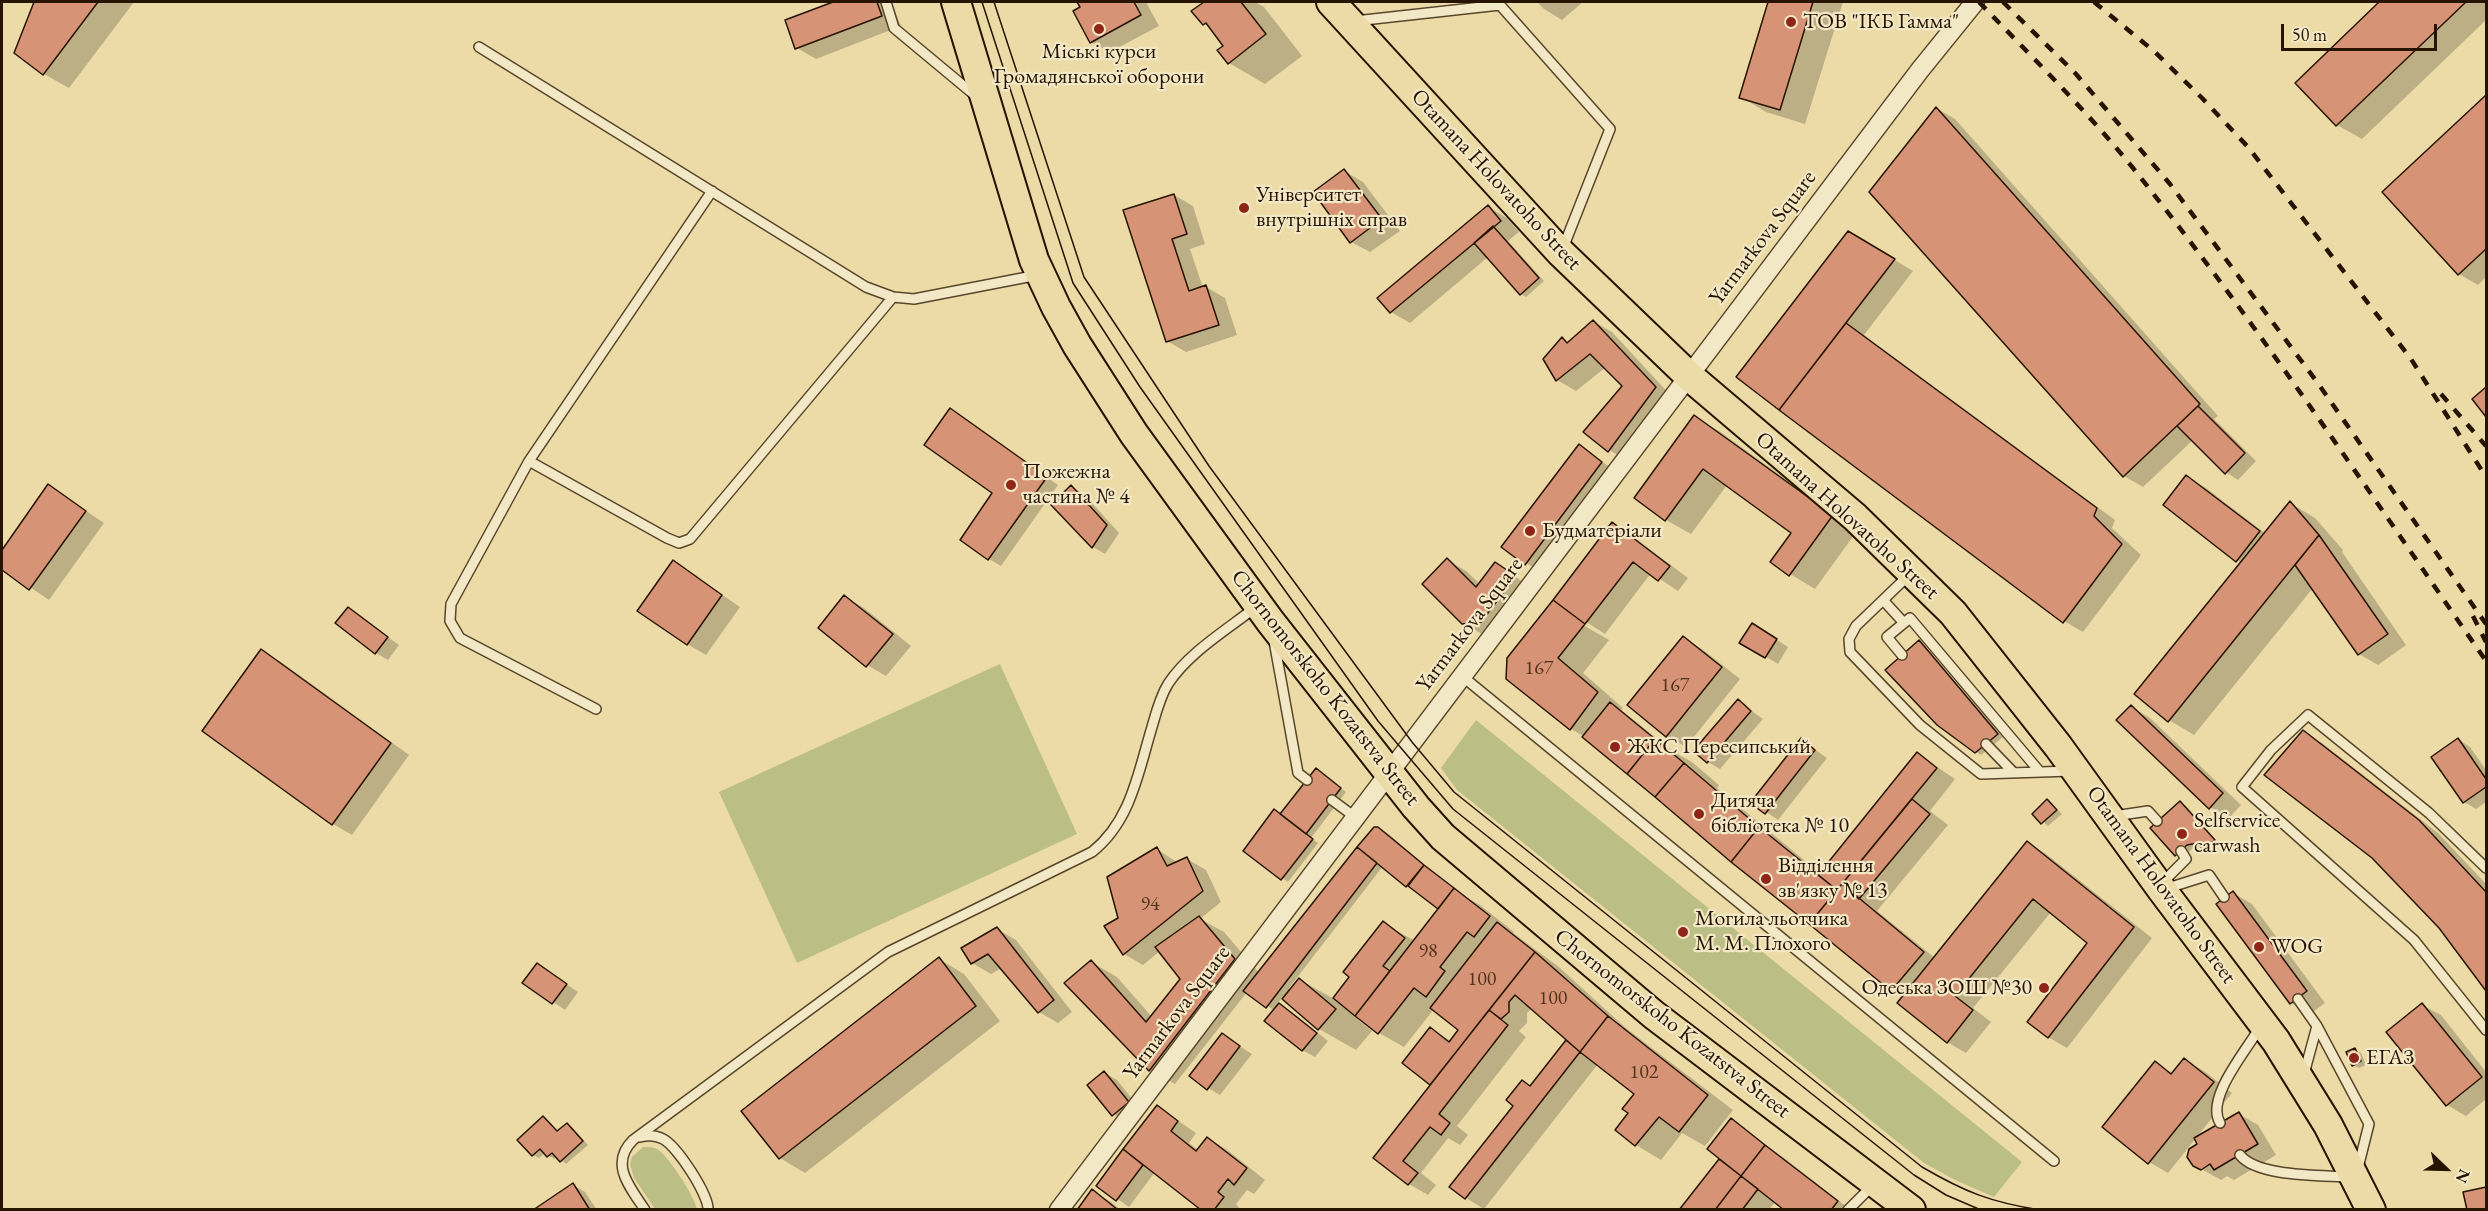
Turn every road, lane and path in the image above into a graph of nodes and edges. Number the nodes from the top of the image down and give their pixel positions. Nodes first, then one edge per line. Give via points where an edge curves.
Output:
1 (886, 2) edge
2 (956, 2) edge
3 (1331, 2) edge
4 (1975, 2) edge
5 (1350, 22) junction
6 (479, 47) dead end
7 (988, 107) junction
8 (712, 191) junction
9 (1561, 253) junction
10 (1041, 274) junction
11 (892, 297) junction
12 (1689, 376) junction
13 (529, 461) junction
14 (1912, 573) junction
15 (1883, 600) junction
16 (1264, 613) junction
17 (1904, 623) junction
18 (1902, 655) dead end
19 (1462, 676) junction
20 (596, 709) dead end
21 (1986, 744) dead end
22 (2076, 771) junction
23 (1389, 772) junction
24 (2013, 772) junction
25 (2040, 772) junction
26 (1307, 780) dead end
27 (1332, 800) dead end
28 (2109, 816) junction
29 (1355, 817) junction
30 (2157, 821) dead end
31 (2181, 851) dead end
32 (2487, 868) edge
33 (2161, 887) junction
34 (2224, 897) dead end
35 (2298, 999) dead end
36 (2262, 1023) junction
37 (2317, 1026) junction
38 (2487, 1030) edge
39 (2302, 1082) junction
40 (2220, 1123) dead end
41 (633, 1140) junction
42 (2240, 1155) dead end
43 (2054, 1161) dead end
44 (2355, 1178) junction
45 (1876, 1183) junction
46 (645, 1209) edge
47 (708, 1209) edge
48 (1059, 1209) edge
49 (1848, 1209) edge
50 (1911, 1209) edge
51 (2371, 1209) edge

1 - 7 lane via 894,28
2 - 7 main road, Chornomorskoho Kozatstva Street
3 - 5 main road, Otamana Holovatoho Street
4 - 12 street, Yarmarkova Square
5 - 9 main road, Otamana Holovatoho Street
5 - 9 lane via 1500,5 1610,129
6 - 8 lane
7 - 10 main road, Chornomorskoho Kozatstva Street
8 - 11 lane via 866,287
8 - 13 lane
9 - 12 main road, Otamana Holovatoho Street
10 - 11 lane via 914,299
10 - 16 main road, Chornomorskoho Kozatstva Street via 1077,345 1134,434
11 - 13 lane via 690,539 680,543 667,538
12 - 14 main road, Otamana Holovatoho Street via 1855,517
12 - 19 street, Yarmarkova Square
13 - 20 lane via 451,604 450,621 460,638
14 - 15 lane
14 - 22 main road, Otamana Holovatoho Street via 1953,613
15 - 17 lane
15 - 24 lane via 1856,626 1849,639 1850,652 1920,725 1981,774
16 - 23 main road, Chornomorskoho Kozatstva Street
16 - 26 lane via 1298,773
16 - 41 lane via 1196,653 1167,685 1128,806 1107,840 1092,852 888,952
17 - 18 lane via 1887,637
17 - 25 lane via 1910,618
19 - 23 street, Yarmarkova Square
19 - 43 lane
21 - 24 lane
22 - 25 lane
22 - 28 main road, Otamana Holovatoho Street
23 - 29 street, Yarmarkova Square
23 - 45 main road, Chornomorskoho Kozatstva Street via 1443,837 1654,1015
24 - 25 lane
27 - 29 lane
28 - 30 lane via 2148,811
28 - 33 main road, Otamana Holovatoho Street
29 - 48 street, Yarmarkova Square
31 - 33 lane via 2186,859
32 - 38 lane via 2429,813 2308,715 2271,750 2242,787 2414,940
33 - 34 lane via 2209,876
33 - 36 main road, Otamana Holovatoho Street
35 - 37 lane
36 - 39 main road, Otamana Holovatoho Street
36 - 40 lane via 2222,1089 2216,1105
37 - 39 lane
37 - 44 lane via 2369,1124
39 - 44 main road, Otamana Holovatoho Street
41 - 46 lane via 622,1155 622,1174
41 - 47 lane via 652,1135 669,1143 705,1195
42 - 44 lane via 2254,1166 2270,1170
44 - 51 main road, Otamana Holovatoho Street
45 - 49 lane
45 - 50 main road, Chornomorskoho Kozatstva Street

